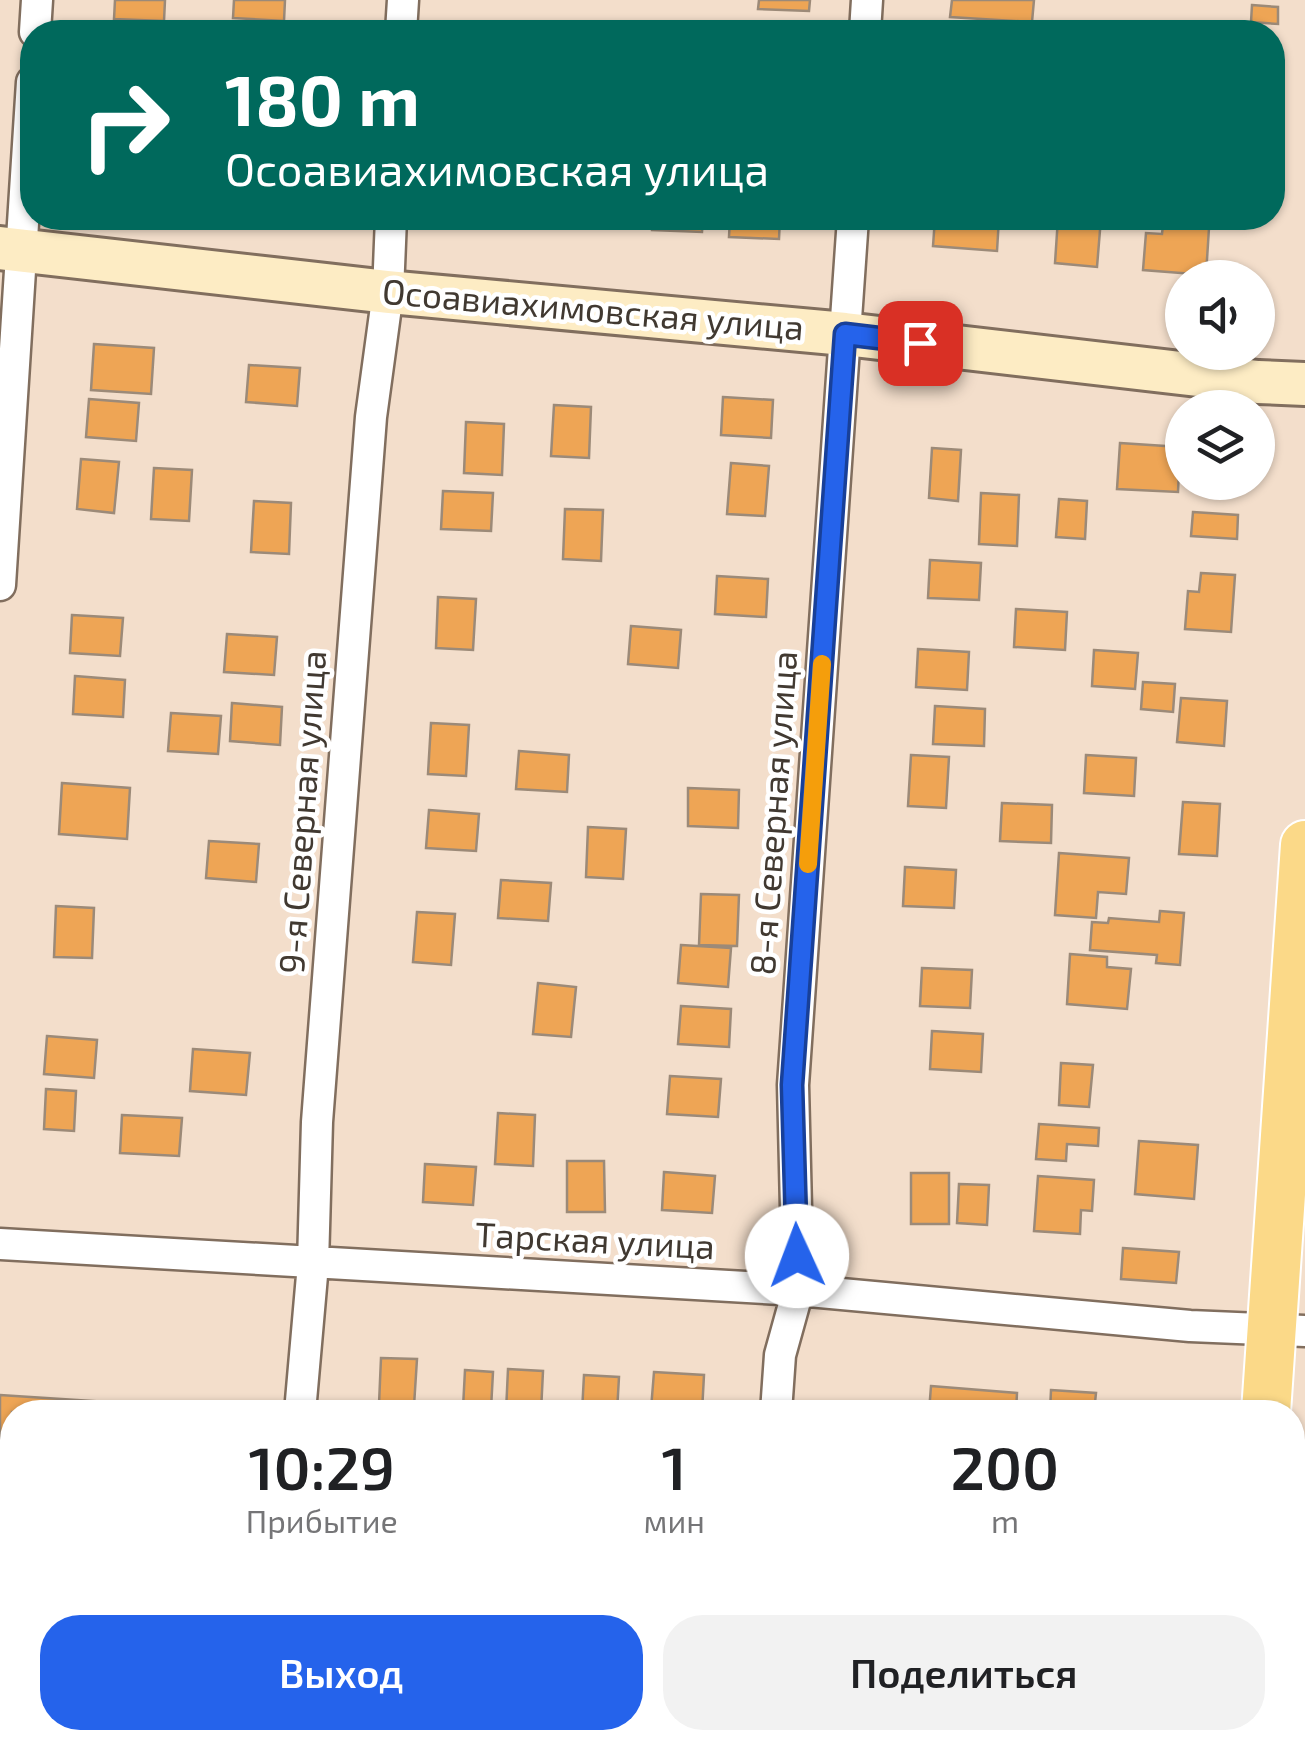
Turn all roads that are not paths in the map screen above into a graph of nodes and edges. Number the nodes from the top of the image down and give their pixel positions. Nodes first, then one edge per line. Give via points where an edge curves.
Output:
1 (20, 177) edge
2 (391, 230) edge
3 (852, 230) edge
4 (11, 249) edge
5 (388, 292) junction
6 (845, 334) junction
7 (1305, 384) edge
8 (0, 585) edge
9 (1305, 845) edge
10 (0, 1244) edge
11 (313, 1264) junction
12 (798, 1290) junction
13 (1288, 1330) edge
14 (301, 1400) edge
15 (777, 1400) edge
16 (1269, 1400) edge

1 - 4 street
2 - 5 street, 9-я Северная улица
3 - 6 street, 8-я Северная улица
4 - 5 street, Осоавиахимовская улица
4 - 8 street
5 - 6 street, Осоавиахимовская улица
5 - 11 street, 9-я Северная улица via 371,417 317,1122
6 - 7 street, Осоавиахимовская улица
6 - 12 street, 8-я Северная улица via 792,1085
9 - 13 main road
10 - 11 street, Тарская улица
11 - 12 street, Тарская улица
11 - 14 street, 9-я Северная улица
12 - 13 street, Тарская улица
12 - 15 street, 8-я Северная улица via 780,1355
13 - 16 main road

